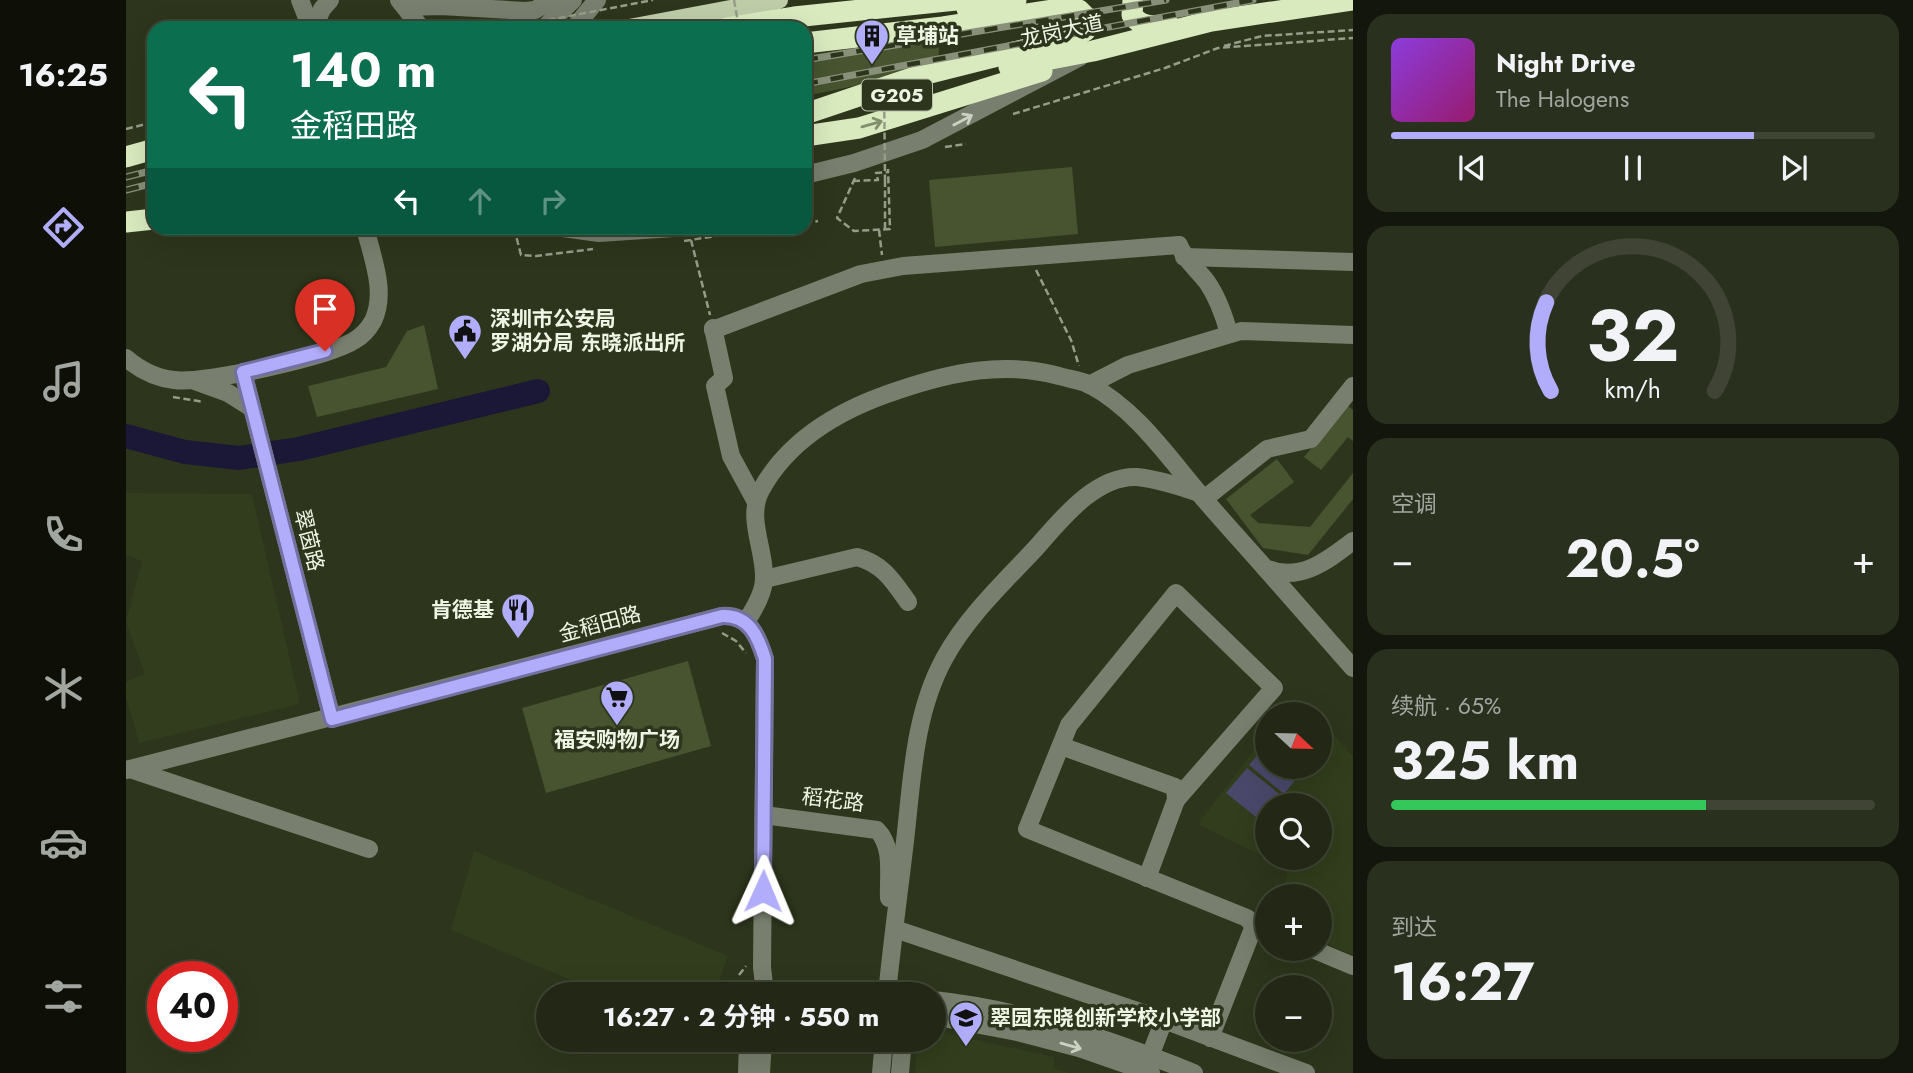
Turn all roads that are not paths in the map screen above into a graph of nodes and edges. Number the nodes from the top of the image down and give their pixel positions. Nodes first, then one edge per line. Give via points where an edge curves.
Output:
1 (300, 0) edge
2 (330, 0) edge
3 (552, 0) edge
4 (573, 0) edge
5 (597, 0) edge
6 (779, 0) edge
7 (956, 0) edge
8 (1016, 0) edge
9 (1133, 0) edge
10 (1353, 0) edge
11 (406, 12) edge
12 (1211, 20) junction
13 (309, 21) edge
14 (316, 21) edge
15 (551, 21) edge
16 (580, 21) edge
17 (666, 21) edge
18 (769, 21) edge
19 (812, 41) edge
20 (812, 41) edge
21 (1093, 51) junction
22 (812, 113) edge
23 (812, 113) edge
24 (812, 135) edge
25 (147, 151) edge
26 (126, 157) edge
27 (854, 172) junction
28 (812, 175) edge
29 (812, 184) edge
30 (147, 220) edge
31 (126, 222) edge
32 (366, 235) edge
33 (1184, 257) junction
34 (1353, 262) edge
35 (1229, 334) junction
36 (1353, 335) edge
37 (126, 358) edge
38 (243, 372) junction
39 (193, 380) junction
40 (1086, 384) junction
41 (1351, 393) edge
42 (251, 408) junction
43 (1201, 496) junction
44 (756, 502) junction
45 (1353, 541) edge
46 (1265, 568) junction
47 (765, 579) junction
48 (908, 602) dead end
49 (747, 622) junction
50 (1353, 668) edge
51 (332, 719) junction
52 (1060, 746) junction
53 (128, 770) edge
54 (1176, 800) junction
55 (764, 815) junction
56 (369, 849) dead end
57 (1147, 878) junction
58 (1255, 924) edge
59 (894, 929) junction
60 (1255, 942) edge
61 (1332, 957) edge
62 (1353, 965) edge
63 (754, 966) junction
64 (755, 982) edge
65 (760, 982) edge
66 (888, 982) edge
67 (946, 1002) edge
68 (946, 1018) edge
69 (1164, 1020) junction
70 (1210, 1038) junction
71 (748, 1052) edge
72 (762, 1052) edge
73 (883, 1052) edge
74 (902, 1052) edge
75 (1151, 1065) edge
76 (747, 1073) edge
77 (761, 1073) edge
78 (881, 1073) edge
79 (900, 1073) edge
80 (1194, 1073) edge
81 (1306, 1073) edge

1 - 13 street
2 - 14 street
3 - 11 street via 525,11 441,6
4 - 15 street
5 - 16 street
6 - 17 main road
7 - 18 highway
8 - 19 highway
9 - 12 highway via 1132,15 1150,26
10 - 12 highway, 龙岗大道 / G205
12 - 21 highway, 龙岗大道 / G205
20 - 22 highway via 1059,9 1079,10 1088,19 1085,31 1074,37 918,76
21 - 23 highway, 龙岗大道 / G205
24 -> 21 highway via 859,128 941,104
27 -> 21 street
25 - 26 highway
27 - 28 street
27 - 29 street
30 - 31 highway
32 - 38 street via 379,295 373,321 365,332 344,346
33 - 34 street
33 - 35 street via 1221,304
33 - 44 street via 1179,245 903,266 861,274 712,323 724,378 715,386 731,456
35 - 36 street
35 - 40 street via 1128,365
37 - 39 street via 161,378
38 - 39 street
38 - 42 street, 翠茵路
39 - 42 street via 228,393
40 - 43 street via 1147,431
40 - 44 street via 1008,367 972,370 879,396 814,429 786,455
41 - 43 street via 1311,439 1266,449
42 - 51 street, 翠茵路
43 - 46 street
43 - 59 street via 1135,477 1094,491 965,627 929,692 917,743
44 - 47 street
45 - 46 street via 1305,571 1289,575
46 - 50 street
47 - 48 street via 857,557 886,571
47 - 49 street
49 - 51 street, 金稻田路 via 722,616
49 - 55 street via 765,659
51 - 53 street, 金稻田路
52 - 54 street via 1175,787
52 - 54 street via 1069,725 1177,593 1274,688
52 - 57 street via 1027,829
53 - 56 street
54 - 57 street
55 - 59 street, 稻花路 via 877,830 885,838 888,853 889,912
55 - 63 street
57 - 58 street
59 - 66 street
59 - 69 street
60 - 70 street
61 - 62 street
63 - 64 street
63 - 65 street
67 - 75 street via 1027,1018
68 -> 75 street
69 - 70 street
69 - 75 street
70 - 81 street
71 - 76 street
72 - 77 street
73 - 78 street
74 - 79 street
75 - 80 street

